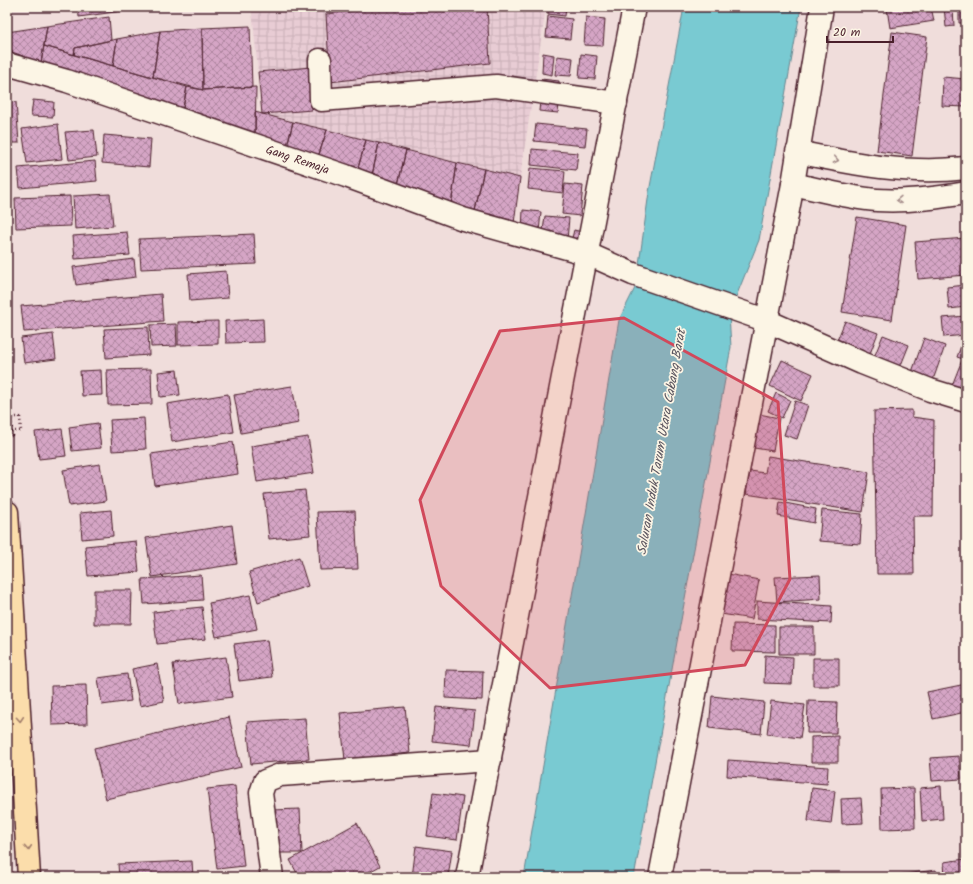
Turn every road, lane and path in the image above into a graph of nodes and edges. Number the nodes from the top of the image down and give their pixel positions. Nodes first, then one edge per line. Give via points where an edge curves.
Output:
1 (634, 7) edge
2 (822, 7) edge
3 (320, 60) dead end
4 (7, 64) edge
5 (616, 103) junction
6 (797, 152) junction
7 (857, 164) junction
8 (966, 168) edge
9 (924, 172) junction
10 (793, 184) junction
11 (966, 193) edge
12 (852, 197) junction
13 (923, 198) junction
14 (588, 254) junction
15 (765, 320) junction
16 (966, 401) edge
17 (7, 431) edge
18 (7, 436) edge
19 (7, 512) edge
20 (490, 760) junction
21 (30, 877) edge
22 (272, 877) edge
23 (467, 877) edge
24 (660, 877) edge

1 - 5 street
2 - 6 street
3 - 5 street via 321,100 496,86
4 - 14 street, Gang Remaja via 67,81 346,176 463,219
5 - 14 street
6 -> 7 street
6 - 10 street
7 - 9 street
7 - 12 street
8 - 9 street
9 - 13 street
10 - 12 street
10 - 15 street
11 - 13 street
13 -> 12 street via 903,201
14 - 15 street, Gang Remaja via 633,274
14 - 20 street
15 - 16 street, Gang Remaja via 862,363 930,390
15 - 24 street
17 - 18 path, bridge via 21,431 20,417 10,417 12,436
19 -> 21 main road
20 - 22 street via 280,774 265,782 261,792
20 - 23 street

